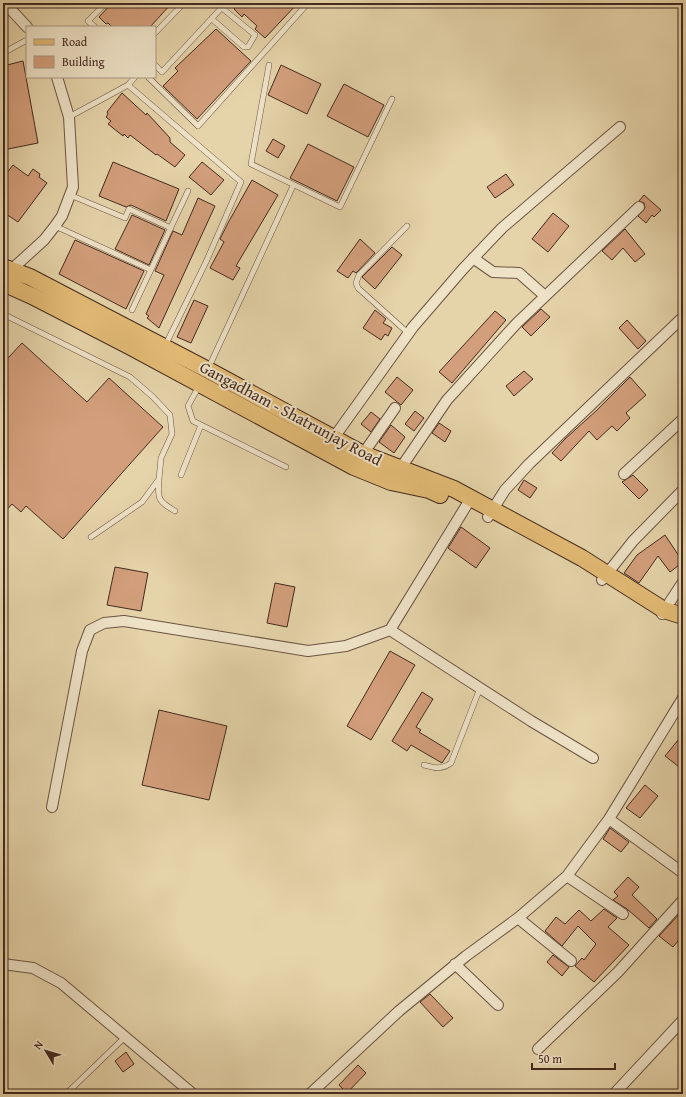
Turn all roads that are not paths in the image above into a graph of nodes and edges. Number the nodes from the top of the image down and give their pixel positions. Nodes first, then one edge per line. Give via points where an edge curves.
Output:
1 (5, 3) edge
2 (106, 3) edge
3 (184, 3) edge
4 (226, 3) edge
5 (308, 3) edge
6 (222, 8) junction
7 (212, 19) junction
8 (26, 26) edge
9 (94, 26) edge
10 (156, 32) edge
11 (26, 41) edge
12 (3, 53) edge
13 (269, 65) dead end
14 (156, 66) edge
15 (57, 78) edge
16 (134, 78) edge
17 (149, 78) edge
18 (128, 85) junction
19 (392, 99) dead end
20 (69, 117) junction
21 (620, 127) dead end
22 (293, 186) junction
23 (188, 191) dead end
24 (70, 195) junction
25 (639, 207) dead end
26 (55, 226) junction
27 (406, 226) dead end
28 (171, 228) junction
29 (473, 258) junction
30 (151, 270) junction
31 (5, 276) edge
32 (545, 296) junction
33 (132, 310) dead end
34 (3, 314) edge
35 (683, 317) edge
36 (408, 333) junction
37 (164, 347) junction
38 (208, 370) junction
39 (199, 385) junction
40 (396, 408) dead end
41 (683, 419) edge
42 (201, 425) junction
43 (329, 445) junction
44 (363, 454) junction
45 (286, 467) dead end
46 (400, 469) junction
47 (624, 474) dead end
48 (181, 475) dead end
49 (159, 479) junction
50 (391, 482) junction
51 (683, 490) edge
52 (469, 502) junction
53 (175, 511) dead end
54 (490, 514) junction
55 (91, 537) dead end
56 (605, 577) junction
57 (683, 582) edge
58 (662, 613) junction
59 (683, 616) edge
60 (683, 624) edge
61 (390, 630) junction
62 (480, 688) junction
63 (683, 698) edge
64 (593, 758) dead end
65 (424, 766) dead end
66 (52, 807) dead end
67 (609, 819) junction
68 (683, 873) edge
69 (567, 876) junction
70 (683, 900) edge
71 (623, 914) dead end
72 (518, 918) junction
73 (571, 962) dead end
74 (3, 964) edge
75 (456, 964) junction
76 (498, 1005) dead end
77 (683, 1021) edge
78 (125, 1036) junction
79 (538, 1049) dead end
80 (66, 1094) edge
81 (193, 1094) edge
82 (310, 1094) edge
83 (614, 1094) edge

1 - 8 street
2 - 9 lane via 88,21
3 - 10 lane
4 - 6 lane
5 - 17 lane via 198,126
6 - 7 lane
6 - 7 lane via 256,35 248,47 244,47
7 - 14 lane via 162,72
11 - 12 lane
13 - 22 lane via 251,164
15 - 20 street
16 - 18 lane
18 - 20 lane
18 - 37 lane via 240,182 206,262
19 - 22 lane via 340,208
20 - 24 street via 73,187
21 - 29 street via 502,228
22 - 38 lane
23 - 28 lane
24 - 26 street
24 - 28 lane via 125,218 129,209
25 - 32 street
26 - 30 lane
26 - 31 street via 44,240
27 - 36 lane via 360,275 356,283 358,288
28 - 30 lane
29 - 32 street via 493,272 519,273
29 - 36 street
30 - 33 lane
31 - 37 main road, Gangadham - Shatrunjay Road via 30,277
31 - 39 main road, Gangadham - Shatrunjay Road via 50,305
32 - 46 street via 447,400
34 - 49 lane via 130,377 153,397 170,415 172,434 161,458
35 - 54 street via 529,464 505,490
36 - 43 street
37 - 38 main road, Gangadham - Shatrunjay Road
38 - 39 street
38 - 43 main road, Gangadham - Shatrunjay Road
39 - 42 lane via 188,406 193,421
39 - 43 main road, Gangadham - Shatrunjay Road
40 - 44 street
41 - 47 street
42 - 45 lane
42 - 48 lane
43 - 44 main road, Gangadham - Shatrunjay Road
43 - 50 main road, Gangadham - Shatrunjay Road via 354,467
44 - 46 main road, Gangadham - Shatrunjay Road
46 - 50 street
46 - 52 main road, Gangadham - Shatrunjay Road via 454,489
49 - 53 lane via 158,494 162,503
49 - 55 lane via 142,502
50 - 52 main road, Gangadham - Shatrunjay Road
51 - 56 street via 633,541
52 - 54 main road, Gangadham - Shatrunjay Road
52 - 61 street
54 - 56 main road, Gangadham - Shatrunjay Road
56 - 58 main road, Gangadham - Shatrunjay Road
57 - 58 street
58 - 59 main road, Gangadham - Shatrunjay Road
58 - 60 main road, Gangadham - Shatrunjay Road
61 - 62 street
61 - 66 street via 346,646 308,651 124,622 104,623 90,630 82,651
62 - 64 street
62 - 65 lane via 451,762 438,769
63 - 67 street
67 - 68 street
67 - 69 street
69 - 71 street
69 - 72 street
70 - 79 street via 618,972
72 - 73 street
72 - 75 street
74 - 78 street via 33,968 45,973 61,983
75 - 76 street
75 - 82 street via 399,1011
77 - 83 street
78 - 80 lane
78 - 81 street

